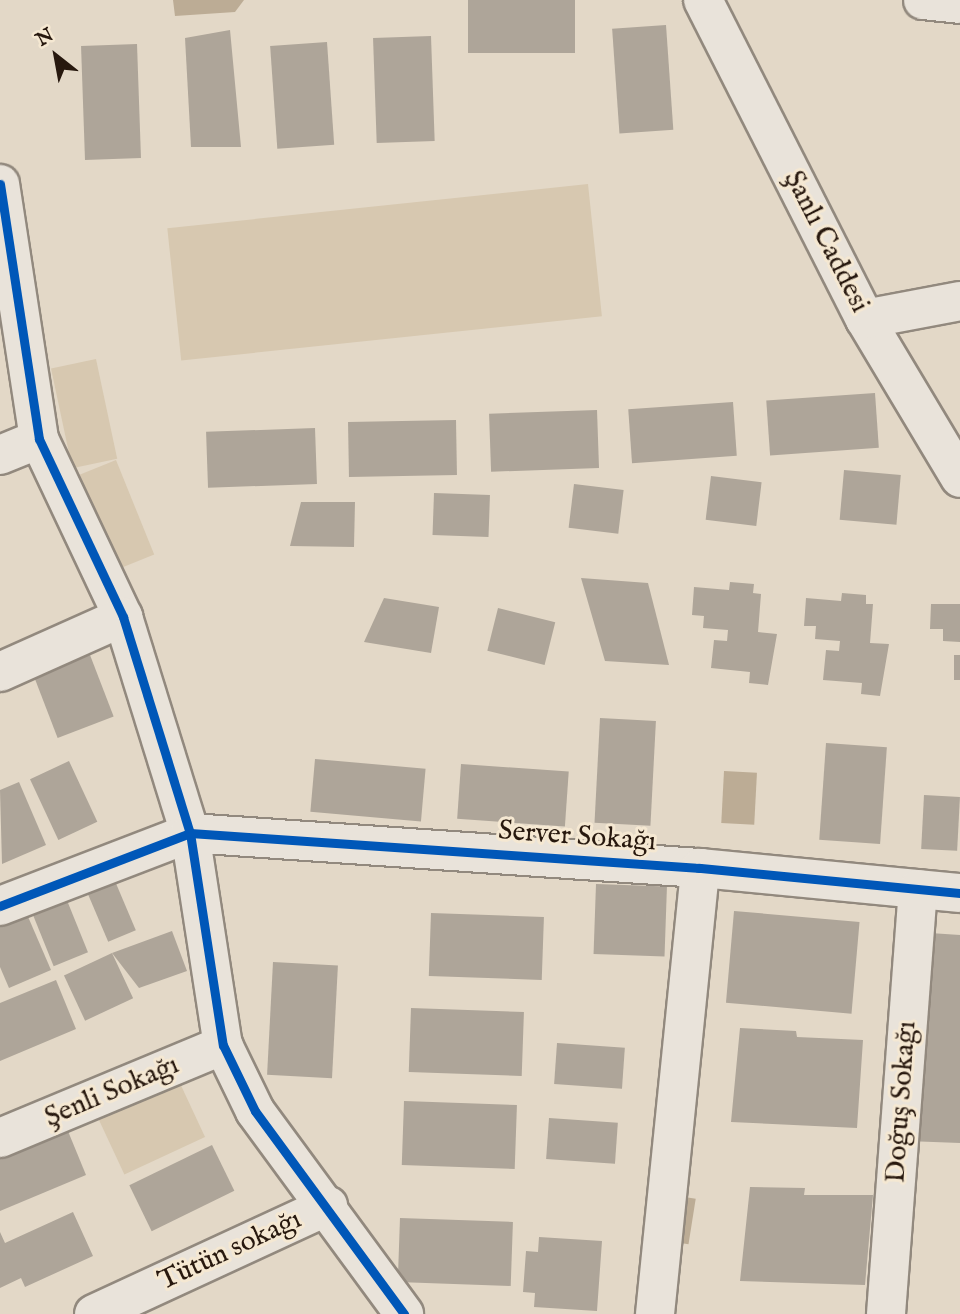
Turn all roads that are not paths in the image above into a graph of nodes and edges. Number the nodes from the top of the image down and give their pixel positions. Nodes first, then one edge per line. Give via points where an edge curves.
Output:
1 (703, 0) edge
2 (923, 0) edge
3 (960, 4) edge
4 (0, 184) edge
5 (5, 236) edge
6 (960, 301) edge
7 (865, 319) junction
8 (39, 439) junction
9 (0, 456) edge
10 (960, 478) edge
11 (123, 617) junction
12 (0, 672) edge
13 (190, 833) junction
14 (700, 868) junction
15 (918, 889) junction
16 (960, 892) edge
17 (0, 906) edge
18 (223, 1045) junction
19 (0, 1138) edge
20 (328, 1206) junction
21 (94, 1314) edge
22 (404, 1314) edge
23 (655, 1314) edge
24 (886, 1314) edge

1 - 7 street, Şanlı Caddesi
2 - 3 street
4 - 5 street
5 - 8 street via 32,303
6 - 7 street
7 - 10 street, Şanlı Caddesi
8 - 9 street
8 - 11 street
11 - 12 street
11 - 13 street
13 - 14 street, Server Sokağı
13 - 17 street
13 - 18 street
14 - 15 street, Server Sokağı
14 - 23 street
15 - 16 street, Server Sokağı
15 - 24 street, Doğuş Sokağı
18 - 19 street, Şenli Sokağı
18 - 20 street via 255,1111
20 - 21 street, Tütün sokağı
20 - 22 street

